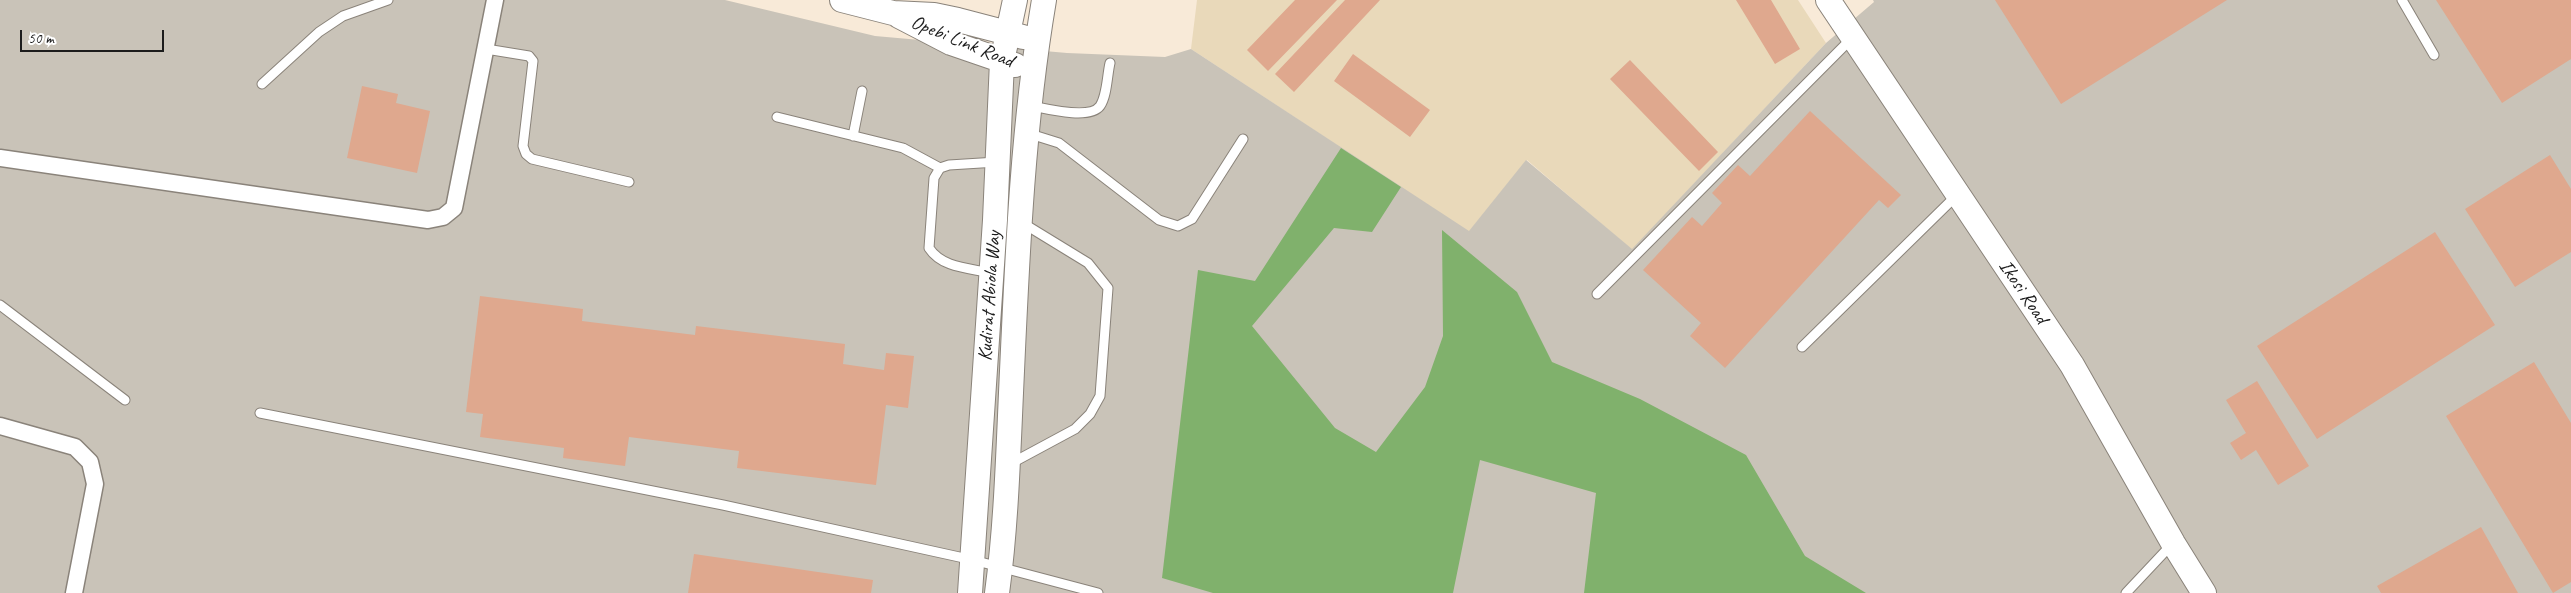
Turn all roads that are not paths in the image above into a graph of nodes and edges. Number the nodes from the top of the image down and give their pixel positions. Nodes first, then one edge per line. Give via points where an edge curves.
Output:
1 (388, 0) edge
2 (495, 0) edge
3 (842, 0) edge
4 (1015, 0) edge
5 (1044, 0) edge
6 (1828, 0) edge
7 (2402, 0) edge
8 (893, 13) junction
9 (1008, 32) junction
10 (1852, 38) junction
11 (1037, 41) junction
12 (486, 48) junction
13 (2434, 55) dead end
14 (1002, 61) junction
15 (1110, 63) dead end
16 (1032, 69) junction
17 (262, 84) dead end
18 (862, 91) dead end
19 (1029, 106) junction
20 (777, 117) dead end
21 (1027, 132) junction
22 (853, 136) junction
23 (1243, 139) dead end
24 (0, 158) edge
25 (998, 162) junction
26 (940, 168) junction
27 (629, 182) dead end
28 (1957, 195) junction
29 (1019, 220) junction
30 (992, 273) junction
31 (1597, 294) dead end
32 (0, 305) edge
33 (1802, 347) dead end
34 (125, 400) dead end
35 (260, 413) dead end
36 (0, 426) edge
37 (1008, 465) junction
38 (2173, 543) junction
39 (973, 560) junction
40 (1000, 569) junction
41 (74, 593) edge
42 (970, 593) edge
43 (997, 593) edge
44 (1098, 593) edge
45 (2126, 593) edge
46 (2204, 593) edge

1 - 17 lane via 343,16 319,32
2 - 12 street
3 - 8 main road, Opebi Link Road
4 - 9 main road, Kudirat Abiola Way
5 - 11 main road, Kudirat Abiola Way
6 - 10 main road, Ikosi Road
7 - 13 lane
8 - 9 main road, Opebi Link Road via 934,15
8 - 14 main road, Opebi Link Road via 952,43
9 - 11 main road, Opebi Link Road
9 - 14 main road, Kudirat Abiola Way
10 - 28 main road, Ikosi Road
10 - 31 lane
11 - 16 main road, Kudirat Abiola Way
12 - 24 street via 454,208 443,217 428,220
12 - 27 lane via 529,56 533,61 524,146 526,154 532,159
14 - 16 main road, Opebi Link Road
14 - 25 main road, Kudirat Abiola Way
15 - 19 lane via 1101,104 1092,112 1083,114
16 - 19 main road, Kudirat Abiola Way
18 - 22 lane
19 - 21 main road, Kudirat Abiola Way
20 - 22 lane
21 - 23 lane via 1058,143 1159,220 1178,226 1192,219
21 - 29 main road, Kudirat Abiola Way
22 - 26 lane via 903,148
25 - 26 lane
25 - 30 main road, Kudirat Abiola Way
26 - 30 lane via 934,178 929,248 943,263
28 - 33 lane
28 - 38 main road, Ikosi Road via 2072,365
29 - 37 main road, Kudirat Abiola Way
29 - 37 lane via 1088,262 1108,288 1100,396 1090,414 1075,429
30 - 39 main road, Kudirat Abiola Way
32 - 34 lane
35 - 39 lane via 723,505
36 - 41 street via 75,447 90,462 95,484
37 - 40 main road, Kudirat Abiola Way
38 - 45 lane
38 - 46 main road, Ikosi Road
39 - 40 lane
39 - 42 main road, Kudirat Abiola Way
40 - 43 main road, Kudirat Abiola Way
40 - 44 lane

